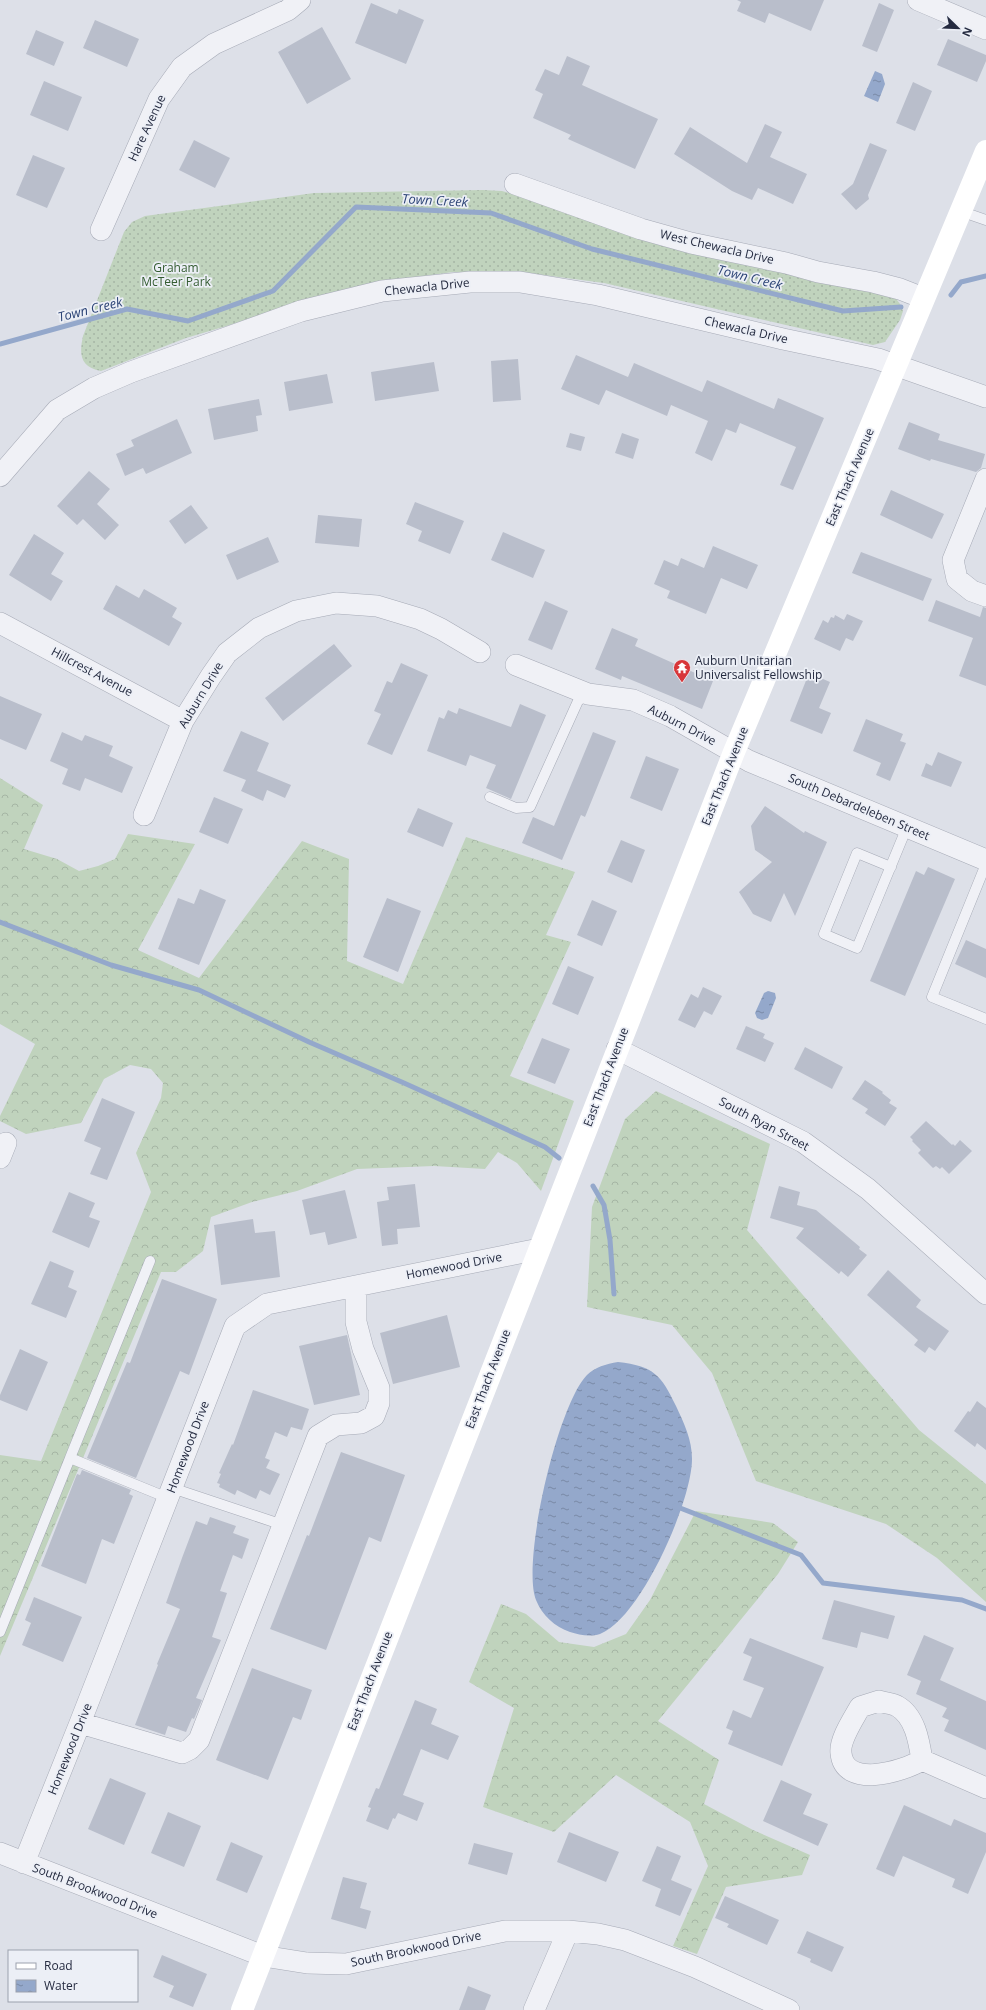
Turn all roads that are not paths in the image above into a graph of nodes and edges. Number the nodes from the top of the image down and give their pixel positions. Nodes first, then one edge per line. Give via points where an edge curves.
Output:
1 (300, 0) edge
2 (918, 0) edge
3 (986, 29) edge
4 (986, 151) edge
5 (515, 184) dead end
6 (960, 211) junction
7 (986, 220) edge
8 (101, 230) dead end
9 (923, 298) junction
10 (897, 365) junction
11 (986, 397) edge
12 (0, 476) edge
13 (986, 479) edge
14 (986, 596) edge
15 (0, 623) edge
16 (480, 652) dead end
17 (516, 665) dead end
18 (588, 694) junction
19 (183, 721) junction
20 (734, 752) junction
21 (490, 797) dead end
22 (144, 815) dead end
23 (907, 827) junction
24 (986, 860) edge
25 (986, 864) edge
26 (891, 867) junction
27 (986, 1019) edge
28 (617, 1049) junction
29 (539, 1249) junction
30 (150, 1261) dead end
31 (356, 1286) junction
32 (986, 1294) edge
33 (70, 1458) junction
34 (170, 1493) junction
35 (283, 1526) junction
36 (0, 1632) edge
37 (80, 1723) junction
38 (922, 1760) dead end
39 (986, 1788) edge
40 (0, 1853) edge
41 (24, 1863) junction
42 (568, 1931) junction
43 (262, 1956) junction
44 (242, 2010) edge
45 (534, 2010) edge
46 (789, 2010) edge

1 - 8 street, Hare Avenue via 288,10 214,44 182,67 159,99
2 - 3 street
4 - 6 street, East Thach Avenue
5 - 9 street, West Chewacla Drive via 691,243 873,282
6 - 7 lane
6 - 9 street, East Thach Avenue
9 - 10 street, East Thach Avenue
10 - 11 street, Chewacla Drive
10 - 12 street, Chewacla Drive via 598,295 520,282 470,282 382,291 301,311 138,369 94,388 57,410
10 - 20 street, East Thach Avenue
13 - 14 street via 953,560 958,578 972,591
15 - 19 street, Hillcrest Avenue
16 - 19 street, Auburn Drive via 420,619 377,606 336,603 296,611 259,628 227,653
17 - 18 street, Auburn Drive
18 - 20 street, Auburn Drive via 633,700 670,716
18 - 21 lane via 578,701 530,807 516,808
19 - 22 street, Auburn Drive
20 - 23 street, South Debardeleben Street via 749,761
20 - 28 street, East Thach Avenue
23 - 24 street, South Debardeleben Street
23 - 26 lane
25 - 27 lane via 932,997
26 - 26 lane via 857,948 824,934 857,853
28 - 29 street, East Thach Avenue
28 - 32 street, South Ryan Street via 803,1142 868,1189
29 - 31 street, Homewood Drive
29 - 43 street, East Thach Avenue
30 - 33 lane
31 - 34 street, Homewood Drive via 267,1304 235,1326
31 - 35 street via 356,1322 363,1349 379,1388 379,1403 374,1416 361,1423 336,1425 318,1436
33 - 34 lane
33 - 36 lane
34 - 35 lane
34 - 37 street, Homewood Drive
35 - 37 street via 199,1740 190,1749 182,1753
37 - 41 street, Homewood Drive
38 - 39 street
40 - 41 street, South Brookwood Drive
41 - 43 street, South Brookwood Drive
42 - 43 street, South Brookwood Drive via 505,1931 346,1964 307,1963
42 - 45 street
42 - 46 street, South Brookwood Drive via 625,1940 695,1967
43 - 44 street, East Thach Avenue

